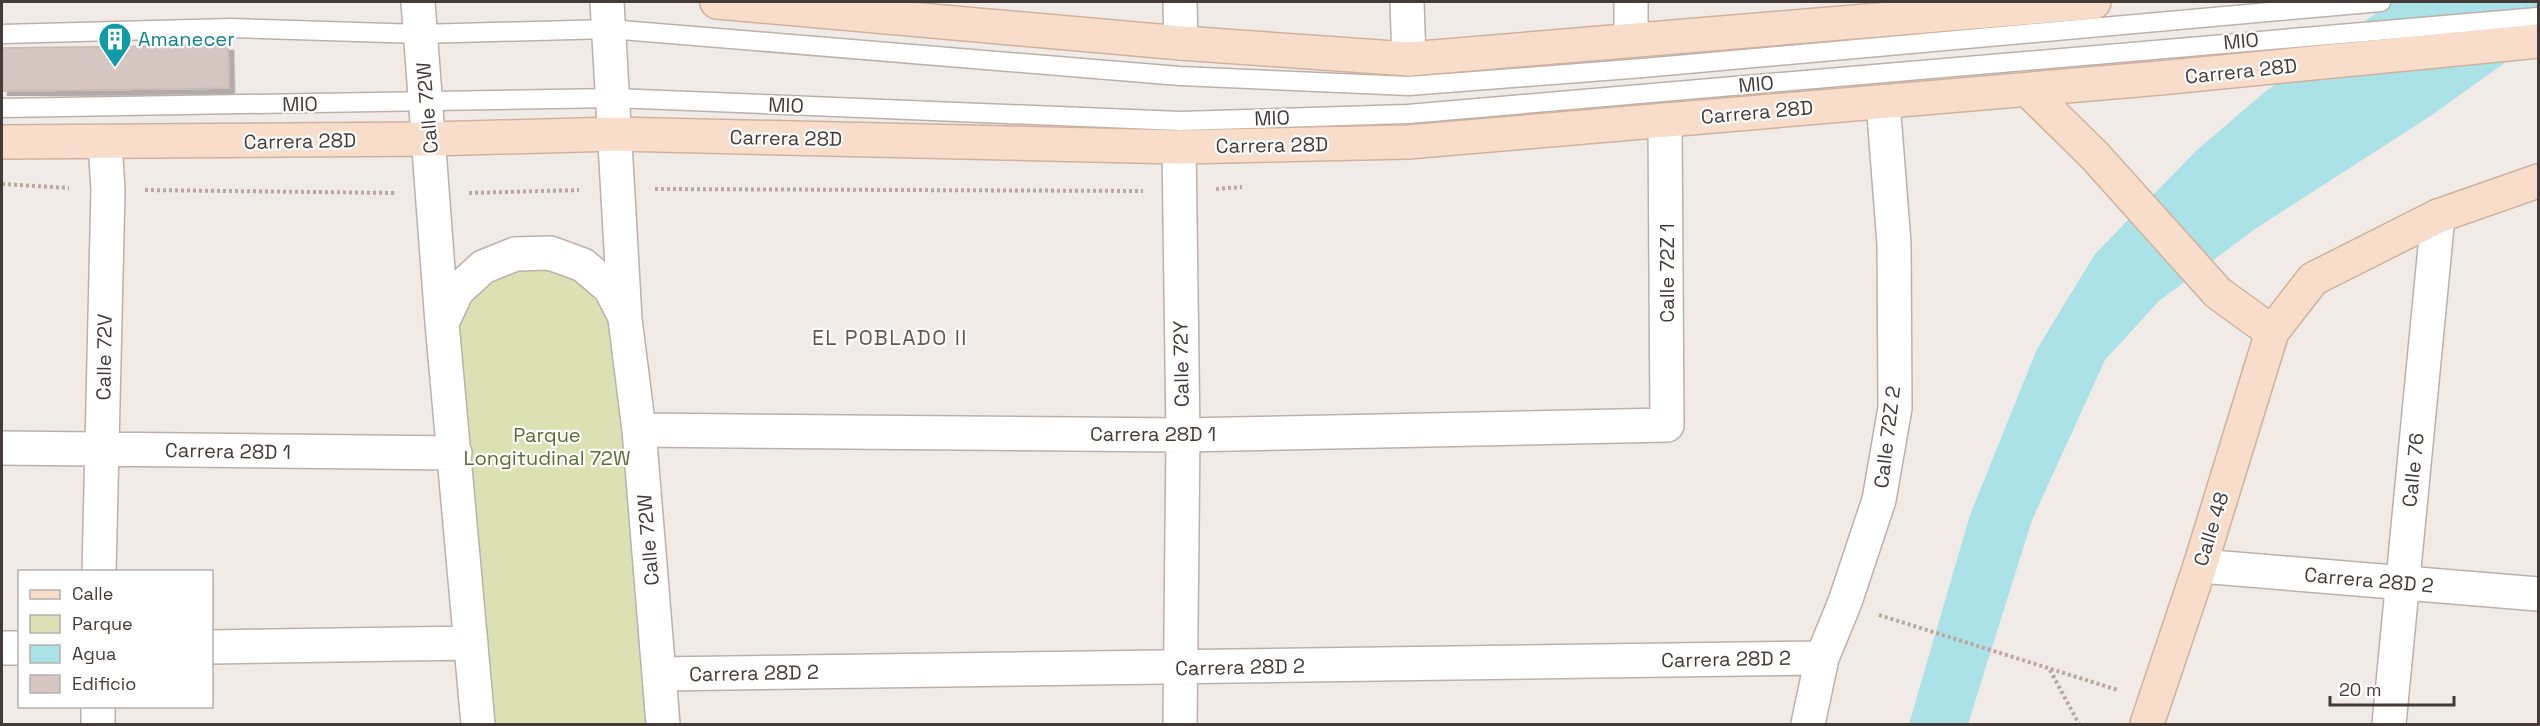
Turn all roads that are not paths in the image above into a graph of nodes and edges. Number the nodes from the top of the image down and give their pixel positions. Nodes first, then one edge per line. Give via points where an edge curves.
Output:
1 (418, 2) edge
2 (717, 2) edge
3 (1180, 2) edge
4 (1407, 2) edge
5 (1631, 2) edge
6 (2094, 2) edge
7 (2381, 2) edge
8 (1875, 11) edge
9 (608, 15) edge
10 (2538, 17) edge
11 (2, 34) edge
12 (420, 34) junction
13 (1631, 40) junction
14 (2538, 41) edge
15 (1181, 43) junction
16 (1409, 58) junction
17 (2028, 90) junction
18 (614, 98) junction
19 (426, 102) junction
20 (1883, 102) junction
21 (2, 108) edge
22 (1665, 120) junction
23 (616, 134) junction
24 (430, 139) junction
25 (2, 142) edge
26 (105, 143) junction
27 (1179, 147) junction
28 (2538, 181) edge
29 (2438, 216) junction
30 (625, 319) junction
31 (442, 323) junction
32 (2272, 332) junction
33 (1667, 425) joint
34 (639, 430) junction
35 (1183, 435) junction
36 (2, 448) edge
37 (102, 450) junction
38 (455, 453) junction
39 (2200, 566) junction
40 (99, 570) edge
41 (2402, 583) junction
42 (2538, 594) edge
43 (471, 643) junction
44 (213, 647) edge
45 (2, 648) edge
46 (18, 648) edge
47 (1821, 658) junction
48 (1179, 668) junction
49 (659, 674) junction
50 (98, 708) edge
51 (2151, 713) edge
52 (98, 724) edge
53 (478, 724) edge
54 (663, 724) edge
55 (1180, 724) edge
56 (1808, 724) edge
57 (2389, 724) edge

1 - 12 street, Calle 72W
2 - 15 street
3 - 15 street
4 - 16 street
5 - 13 street
6 - 8 street
7 - 9 lane, MIO via 1409,86 1180,76
8 - 13 street
9 - 12 lane, MIO
9 - 18 street, Calle 72W
10 - 18 lane, MIO via 1397,114 1180,121
11 - 12 lane, MIO via 231,28
12 - 19 street, Calle 72W
13 - 16 street
14 - 17 street, Carrera 28D
15 - 16 street
17 - 20 street, Carrera 28D
17 - 32 street via 2095,156 2218,293
18 - 19 lane, MIO
18 - 23 street, Calle 72W
19 - 21 lane, MIO
19 - 24 street, Calle 72W
20 - 22 street, Carrera 28D
20 - 47 street, Calle 72Z 2 via 1894,243 1895,408 1879,500 1845,602
22 - 27 street, Carrera 28D via 1408,142
22 - 33 street, Calle 72Z 1
23 - 24 street, Carrera 28D
23 - 27 street, Carrera 28D
23 - 30 street, Calle 72W
24 - 26 street, Carrera 28D
24 - 31 street, Calle 72W
25 - 26 street, Carrera 28D
26 - 37 street, Calle 72V via 108,190
27 - 35 street, Calle 72Y
28 - 29 street
29 - 32 street via 2313,279
29 - 41 street, Calle 76
30 - 31 street, Calle 72W via 610,288 584,265 550,253 516,254 483,267 457,291
30 - 34 street, Calle 72W
31 - 38 street, Calle 72W
32 - 39 street, Calle 48
33 - 35 street, Carrera 28D 1
34 - 35 street, Carrera 28D 1
34 - 49 street, Calle 72W
35 - 48 street, Calle 72Y
36 - 37 street, Carrera 28D 1
37 - 38 street, Carrera 28D 1
37 - 40 street, Calle 72V
38 - 43 street, Calle 72W
39 - 41 street, Carrera 28D 2
39 - 51 street, Calle 48
41 - 42 street, Carrera 28D 2
41 - 57 street, Calle 76
43 - 44 street
43 - 53 street, Calle 72W
45 - 46 street
47 - 48 street, Carrera 28D 2
47 - 56 street, Calle 72Z 2
48 - 49 street, Carrera 28D 2
48 - 55 street, Calle 72Y
49 - 54 street, Calle 72W
50 - 52 street

